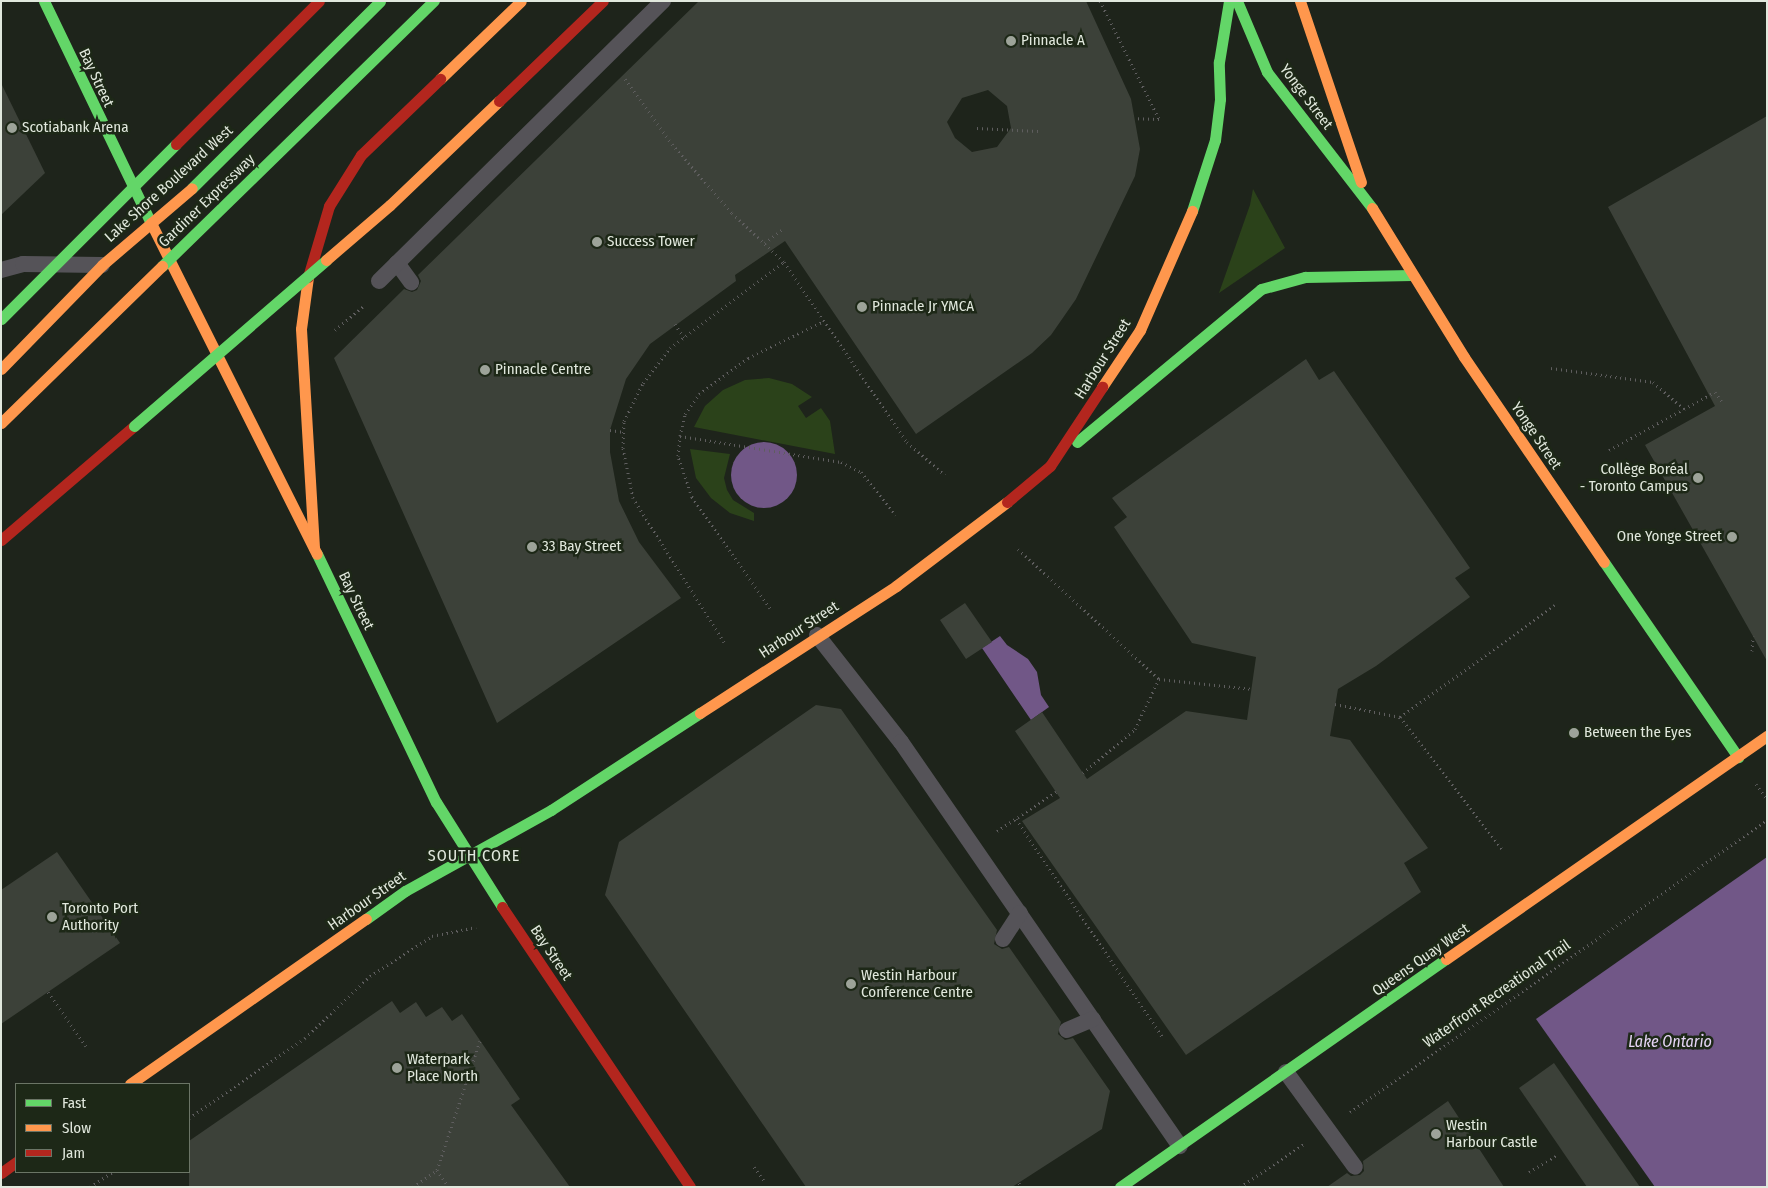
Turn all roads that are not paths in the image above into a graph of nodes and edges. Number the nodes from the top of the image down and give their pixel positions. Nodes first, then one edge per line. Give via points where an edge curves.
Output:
1 (44, 1) edge
2 (319, 1) edge
3 (380, 1) edge
4 (434, 1) edge
5 (521, 1) edge
6 (603, 1) edge
7 (663, 1) edge
8 (1229, 1) edge
9 (1238, 1) edge
10 (1300, 1) edge
11 (1367, 200) junction
12 (151, 223) junction
13 (397, 263) junction
14 (102, 265) junction
15 (1, 270) edge
16 (1412, 275) junction
17 (379, 281) dead end
18 (411, 282) dead end
19 (1, 319) edge
20 (1, 369) edge
21 (1, 422) edge
22 (1050, 466) junction
23 (1, 540) edge
24 (314, 548) junction
25 (817, 636) junction
26 (1767, 736) edge
27 (1738, 757) junction
28 (467, 855) junction
29 (1020, 913) junction
30 (1003, 939) dead end
31 (1093, 1019) junction
32 (1067, 1030) dead end
33 (1286, 1072) junction
34 (131, 1083) edge
35 (1180, 1146) junction
36 (15, 1163) edge
37 (1355, 1167) dead end
38 (1, 1172) edge
39 (690, 1187) edge
40 (1120, 1187) edge

1 - 12 main road, Bay Street
2 - 19 main road, bridge
3 - 12 main road, Lake Shore Boulevard West via 200,181
4 - 21 main road, Gardiner Expressway, bridge
5 - 24 main road via 361,155 329,206 309,267 300,348
6 - 23 main road, bridge via 390,206
7 - 13 lane
8 - 22 main road, Harbour Street via 1219,62 1220,99 1214,140 1205,178 1178,252 1140,330
9 - 11 main road, Yonge Street via 1267,72
10 - 11 main road, Yonge Street
11 - 16 main road, Yonge Street
12 - 14 main road, Lake Shore Boulevard West
12 - 24 main road, Bay Street
13 - 17 lane
13 - 18 lane
14 - 15 lane via 23,264
14 - 20 main road, Lake Shore Boulevard West
16 - 22 main road via 1304,277 1261,289
16 - 27 main road, Yonge Street via 1528,452
22 - 25 main road, Harbour Street via 960,541
24 - 28 main road, Bay Street via 436,802
25 - 28 main road, Harbour Street via 551,810
25 - 29 lane via 901,742
26 - 27 main road, Queens Quay West
27 - 33 main road, Queens Quay West
28 - 34 main road, Harbour Street via 406,891
28 - 39 main road, Bay Street
29 - 30 lane
29 - 31 lane
31 - 32 lane
31 - 35 lane
33 - 35 main road, Queens Quay West
33 - 37 lane
35 - 40 main road, Queens Quay West
36 - 38 main road

